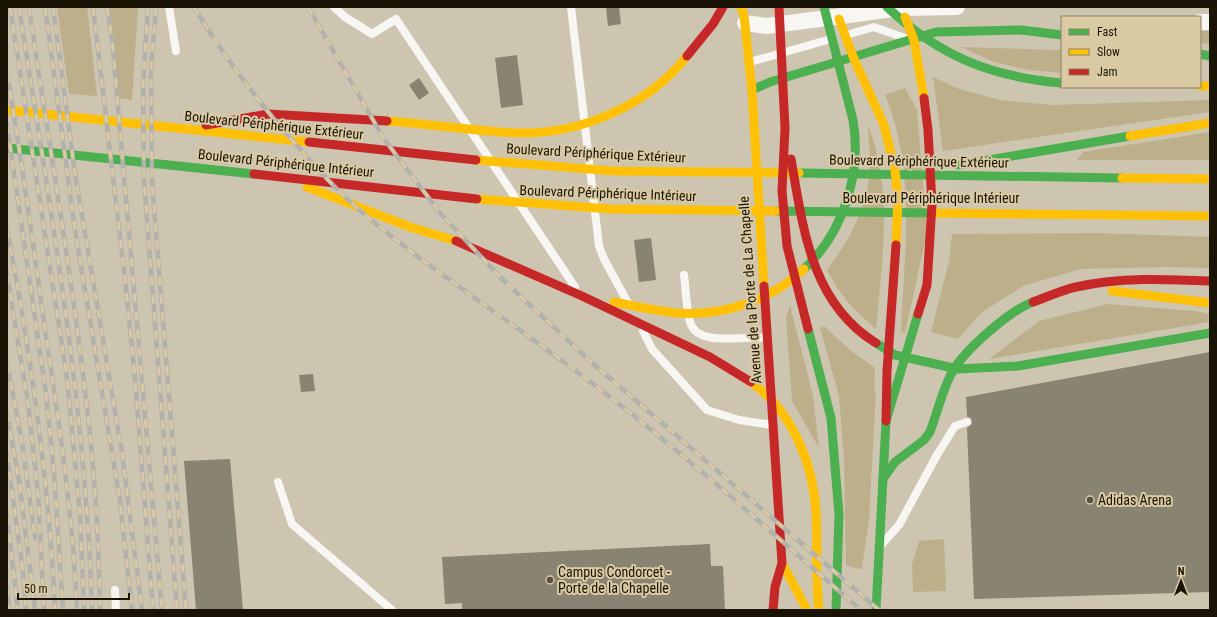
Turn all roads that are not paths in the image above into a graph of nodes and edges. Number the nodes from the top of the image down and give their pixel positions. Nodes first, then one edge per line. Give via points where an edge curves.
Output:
1 (169, 7) edge
2 (334, 7) edge
3 (571, 7) edge
4 (723, 7) edge
5 (779, 7) edge
6 (824, 7) edge
7 (834, 7) edge
8 (897, 7) edge
9 (957, 7) edge
10 (744, 15) edge
11 (1061, 27) edge
12 (1021, 30) junction
13 (1061, 35) edge
14 (878, 40) dead end
15 (914, 40) junction
16 (857, 46) dead end
17 (176, 51) dead end
18 (827, 55) dead end
19 (749, 63) junction
20 (791, 66) dead end
21 (776, 71) dead end
22 (1061, 83) edge
23 (752, 90) junction
24 (7, 110) edge
25 (1210, 123) edge
26 (785, 128) junction
27 (179, 129) junction
28 (7, 148) edge
29 (901, 174) junction
30 (280, 176) junction
31 (1210, 179) edge
32 (1210, 216) edge
33 (684, 275) dead end
34 (1210, 281) edge
35 (1075, 287) junction
36 (582, 296) junction
37 (1210, 303) edge
38 (629, 306) junction
39 (1210, 333) edge
40 (767, 338) junction
41 (886, 421) junction
42 (967, 422) dead end
43 (773, 425) junction
44 (883, 479) junction
45 (278, 482) dead end
46 (878, 549) junction
47 (782, 563) junction
48 (115, 590) dead end
49 (116, 610) edge
50 (392, 610) edge
51 (773, 610) edge
52 (807, 610) edge
53 (819, 610) edge
54 (836, 610) edge
55 (876, 610) edge

1 - 17 lane
2 - 38 lane via 372,34 396,19 588,307 604,316
3 - 38 lane via 599,246
4 - 27 main road via 709,30 673,74 644,96 587,123 551,131 517,133 400,122 268,114
5 - 26 main road
6 - 36 main road via 850,108 854,135 854,162 844,210 825,248 803,272 772,294 740,306 711,312 671,313
7 - 41 main road via 884,125 896,170 898,200
8 - 9 street
8 - 10 street via 767,26
8 - 15 main road
8 - 22 main road via 924,39 960,60 984,69 1043,82
10 - 19 main road, Avenue de la Porte de La Chapelle
11 - 12 street
12 - 13 main road
12 - 15 main road via 936,32
14 - 15 lane
15 - 19 lane via 874,27
15 - 23 main road via 770,82
15 - 41 main road via 928,130 932,204 927,285
16 - 18 lane
19 - 23 main road, Avenue de la Porte de La Chapelle via 754,78
20 - 21 lane
23 - 40 main road, Avenue de la Porte de La Chapelle
24 - 27 main road, Boulevard Périphérique Extérieur
25 - 29 main road
26 - 39 main road via 804,233 820,280 844,317 861,334 895,355 958,369 1018,366
26 - 54 main road via 782,191 787,246 831,418 839,514
27 - 29 main road, Boulevard Périphérique Extérieur via 476,160 614,171
28 - 30 main road, Boulevard Périphérique Intérieur
29 - 31 main road, Boulevard Périphérique Extérieur
30 - 32 main road, Boulevard Périphérique Intérieur via 526,205 610,209
30 - 36 main road via 380,216 465,244
33 - 40 lane via 690,323 696,332 711,339 753,336
34 - 35 main road via 1135,280
35 - 37 main road
35 - 44 main road via 1025,305 996,325 951,374 930,432 924,440 895,462
36 - 53 main road via 710,357 764,391 781,411 794,431 812,482
38 - 43 lane via 652,349 707,410 739,420
40 - 43 main road, Avenue de la Porte de La Chapelle
41 - 44 main road
42 - 46 lane via 955,426 899,525
43 - 47 main road, Avenue de la Porte de La Chapelle
44 - 46 main road
45 - 50 lane via 292,524
46 - 55 main road
47 - 51 main road, Avenue de la Porte de La Chapelle via 775,587
47 - 52 main road, Avenue de la Porte de La Chapelle
48 - 49 lane

